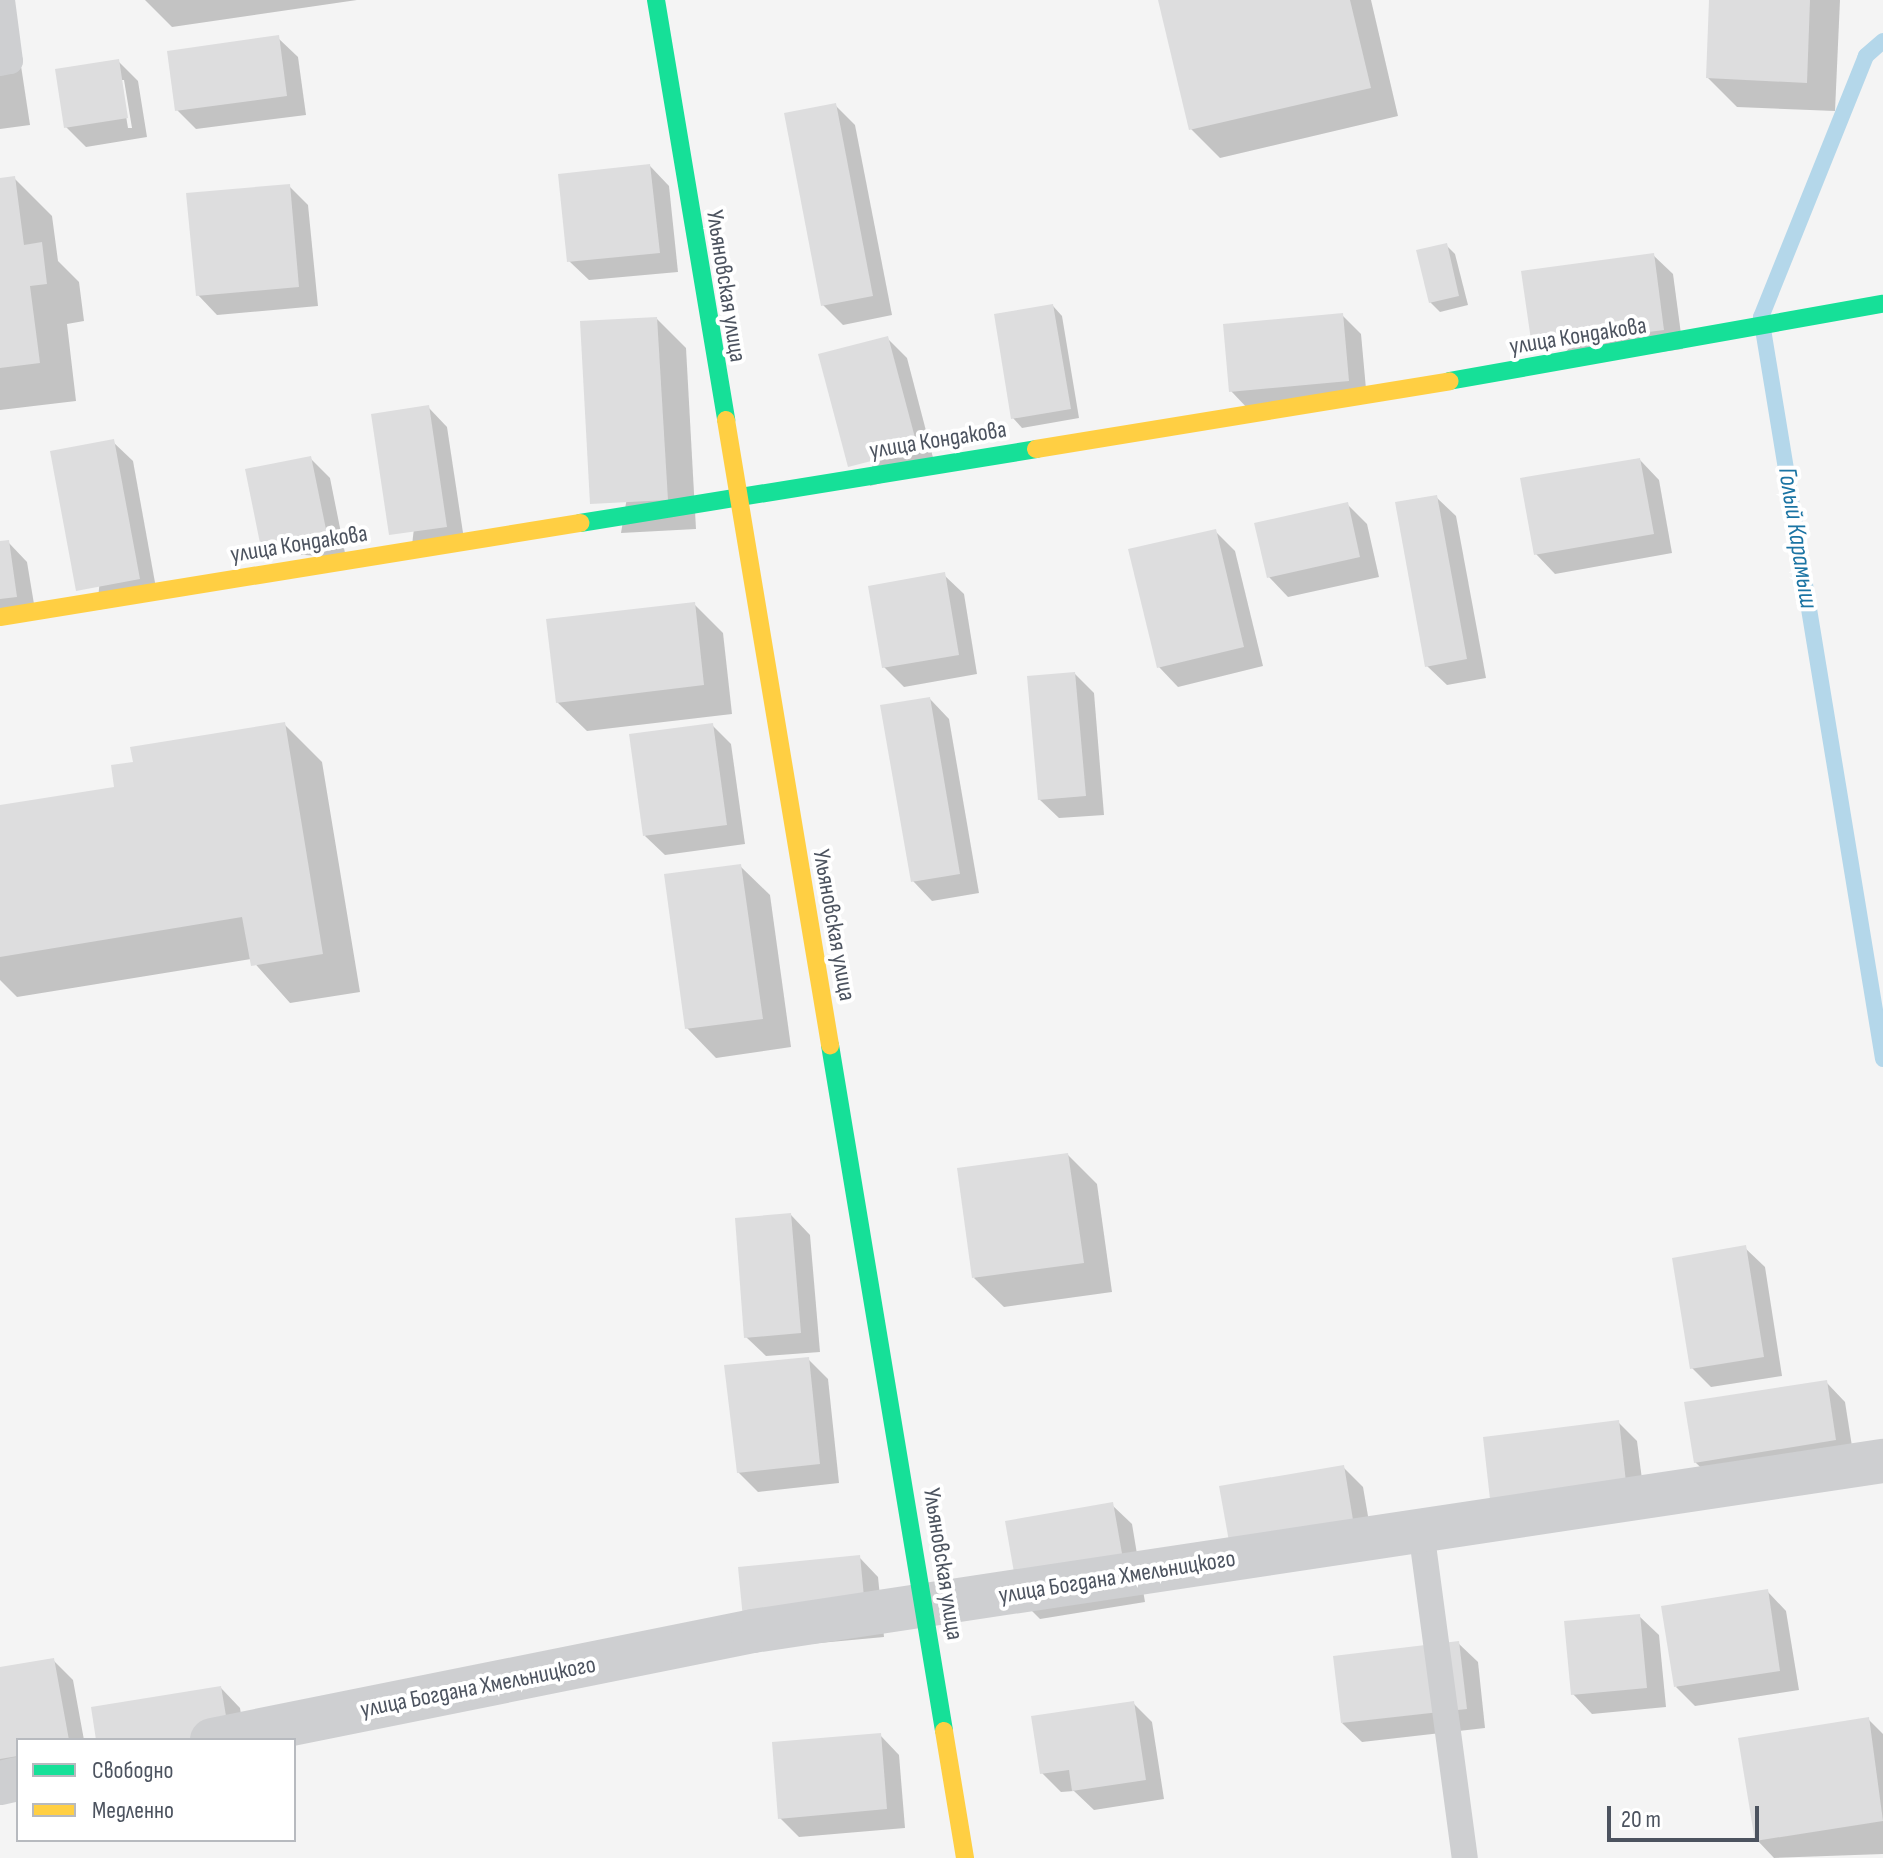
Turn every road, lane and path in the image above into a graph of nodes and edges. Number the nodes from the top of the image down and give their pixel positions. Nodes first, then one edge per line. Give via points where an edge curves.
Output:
1 (2, 0) edge
2 (656, 0) edge
3 (0, 63) edge
4 (1883, 304) edge
5 (736, 497) junction
6 (0, 617) edge
7 (1883, 1461) edge
8 (1421, 1530) junction
9 (926, 1607) junction
10 (222, 1738) edge
11 (965, 1858) edge
12 (1465, 1858) edge

1 - 3 lane via 10,61
2 - 5 street, Ульяновская улица
4 - 5 street, улица Кондакова via 1698,341
5 - 6 street, улица Кондакова
5 - 9 street, Ульяновская улица
7 - 8 street, улица Богдана Хмельницкого
8 - 9 street, улица Богдана Хмельницкого
8 - 12 lane
9 - 10 street, улица Богдана Хмельницкого via 753,1631
9 - 11 street, Ульяновская улица

